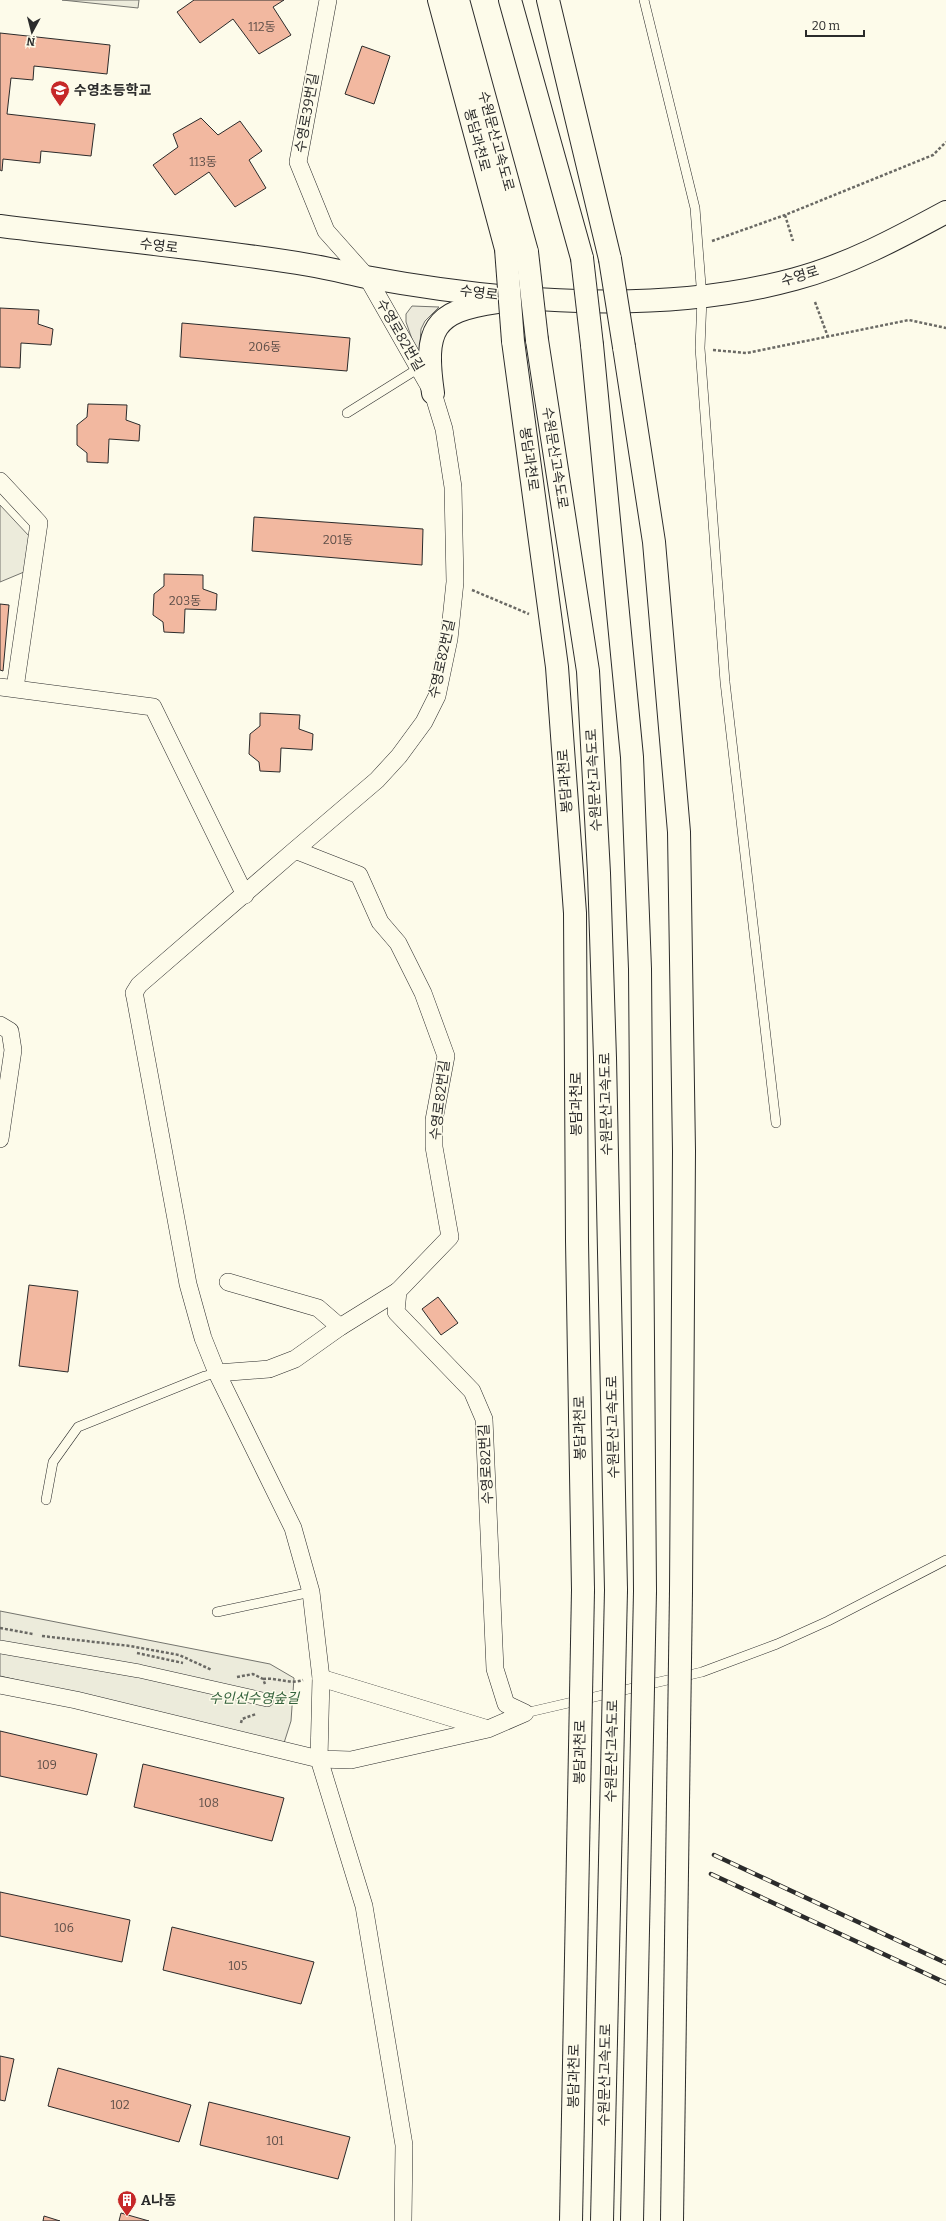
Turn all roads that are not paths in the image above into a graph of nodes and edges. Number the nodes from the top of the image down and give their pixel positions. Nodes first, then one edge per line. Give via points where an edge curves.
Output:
1 (328, 0) edge
2 (439, 0) edge
3 (458, 0) edge
4 (510, 0) edge
5 (548, 0) edge
6 (644, 0) edge
7 (946, 212) edge
8 (0, 226) edge
9 (516, 250) junction
10 (367, 277) junction
11 (527, 298) junction
12 (702, 298) junction
13 (418, 368) junction
14 (433, 393) junction
15 (347, 413) dead end
16 (0, 481) edge
17 (7, 687) edge
18 (296, 850) junction
19 (245, 894) junction
20 (0, 1025) edge
21 (776, 1123) dead end
22 (0, 1139) edge
23 (228, 1282) dead end
24 (398, 1291) junction
25 (340, 1327) junction
26 (217, 1374) junction
27 (46, 1500) dead end
28 (946, 1560) edge
29 (311, 1592) junction
30 (217, 1612) dead end
31 (0, 1647) edge
32 (313, 1679) junction
33 (0, 1685) edge
34 (267, 1700) dead end
35 (525, 1713) junction
36 (488, 1729) junction
37 (319, 1759) junction
38 (403, 2221) edge
39 (571, 2221) edge
40 (602, 2221) edge
41 (632, 2221) edge
42 (672, 2221) edge

1 - 10 street, 수영로39번길 via 298,162 326,231
2 - 9 main road, 봉담과천로
3 - 9 main road, 수원문산고속도로
4 - 41 main road, bridge via 582,258 632,772 640,969 645,1591
5 - 42 main road, bridge via 610,259 624,347 654,542 678,832 684,1151
6 - 12 lane via 695,208
7 - 12 main road, 수영로 via 877,249 796,279
8 - 10 main road, 수영로 via 310,265
9 - 39 main road, 봉담과천로, bridge via 513,341 557,667 575,914 576,1233 583,1590
9 - 40 main road, 수원문산고속도로, bridge via 537,340 588,671 599,873 616,1590
10 - 11 main road, 수영로
10 - 13 street, 수영로82번길
11 - 12 main road, 수영로 via 594,302
11 - 14 main road via 459,309 444,318 430,344 429,362
12 - 21 lane via 700,348 725,682
13 - 14 street, 수영로82번길
13 - 15 lane
14 - 18 street, 수영로82번길 via 444,429 453,487 455,582 449,639 437,696 424,722 399,756 377,780
16 - 17 street via 39,523
17 - 19 street via 153,707
18 - 19 street
18 - 24 street, 수영로82번길 via 359,875 380,922 398,943 423,993 446,1056 434,1120 434,1147 450,1237
19 - 26 street via 139,985 134,993 188,1284 203,1338
20 - 22 street via 10,1031 13,1050
23 - 25 street via 318,1308
24 - 25 street
24 - 35 street, 수영로82번길 via 396,1312 472,1392 484,1419 496,1669 506,1704
25 - 26 street via 295,1359 269,1369
26 - 27 lane via 205,1376 78,1427 53,1462
26 - 29 street via 293,1528
28 - 35 lane via 822,1624 702,1672
29 - 30 lane
29 - 32 street
31 - 34 street via 139,1671
32 - 36 street
32 - 37 street
33 - 37 street via 76,1700
35 - 36 street
36 - 37 street via 351,1760
37 - 38 street via 364,1906 404,2145

